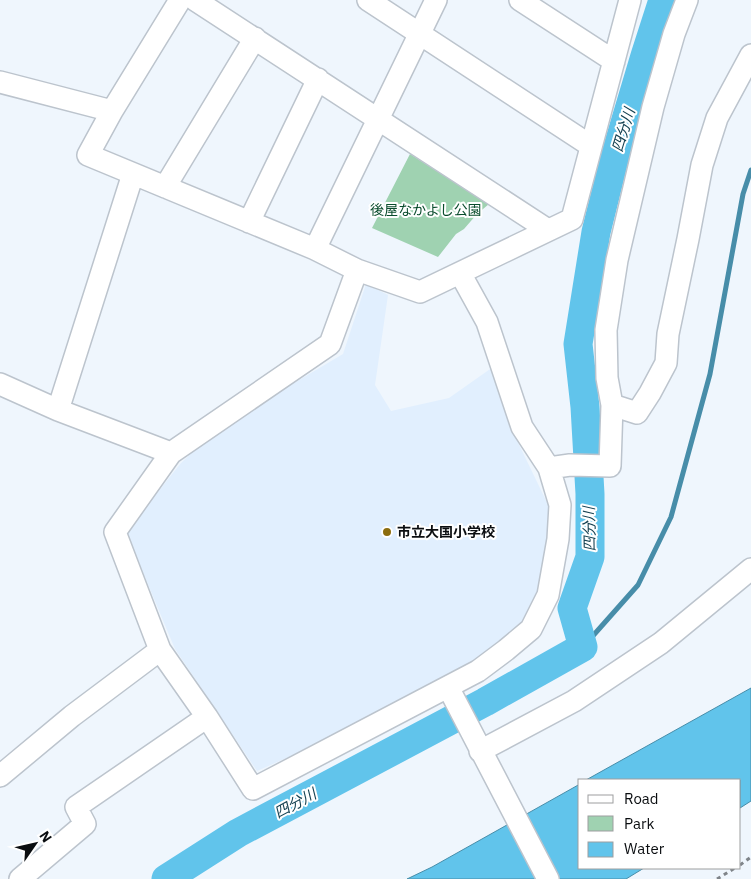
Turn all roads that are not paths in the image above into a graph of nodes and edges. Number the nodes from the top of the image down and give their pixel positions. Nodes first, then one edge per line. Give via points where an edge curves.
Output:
1 (180, 0) edge
2 (195, 0) edge
3 (368, 0) edge
4 (436, 0) edge
5 (520, 0) edge
6 (630, 0) edge
7 (687, 0) edge
8 (420, 34) junction
9 (254, 38) junction
10 (751, 55) edge
11 (614, 61) junction
12 (318, 79) junction
13 (0, 82) edge
14 (112, 111) junction
15 (378, 118) junction
16 (591, 146) junction
17 (133, 174) junction
18 (165, 187) junction
19 (249, 222) junction
20 (548, 230) junction
21 (315, 249) junction
22 (357, 270) junction
23 (460, 274) junction
24 (0, 384) edge
25 (612, 405) junction
26 (58, 410) junction
27 (172, 453) junction
28 (560, 466) junction
29 (751, 570) edge
30 (160, 650) junction
31 (448, 687) junction
32 (208, 717) junction
33 (480, 751) junction
34 (0, 776) edge
35 (20, 879) edge
36 (548, 879) edge

1 - 14 street
2 - 9 street
3 - 8 street
4 - 8 street
5 - 11 street
6 - 11 street
7 - 25 street via 653,107 617,260 606,330 607,378
8 - 15 street
8 - 16 street
9 - 12 street
9 - 18 street
10 - 25 street via 717,118 702,165 668,334 666,363 636,413
11 - 16 street
12 - 15 street
12 - 19 street
13 - 14 street
14 - 17 street via 88,155
15 - 20 street
15 - 21 street
16 - 20 street via 572,219
17 - 18 street
17 - 26 street
18 - 19 street
19 - 21 street
20 - 23 street
21 - 22 street
22 - 23 street via 420,292
22 - 27 street via 330,344
23 - 28 street via 487,322 522,427
24 - 26 street
25 - 28 street via 610,466
26 - 27 street
27 - 30 street via 115,532
28 - 31 street via 558,539 548,595 531,629 478,671
29 - 33 street via 661,642 574,701
30 - 32 street
30 - 34 street via 72,716
31 - 32 street via 253,789
31 - 33 street
32 - 35 street via 76,807 85,824
33 - 36 street

